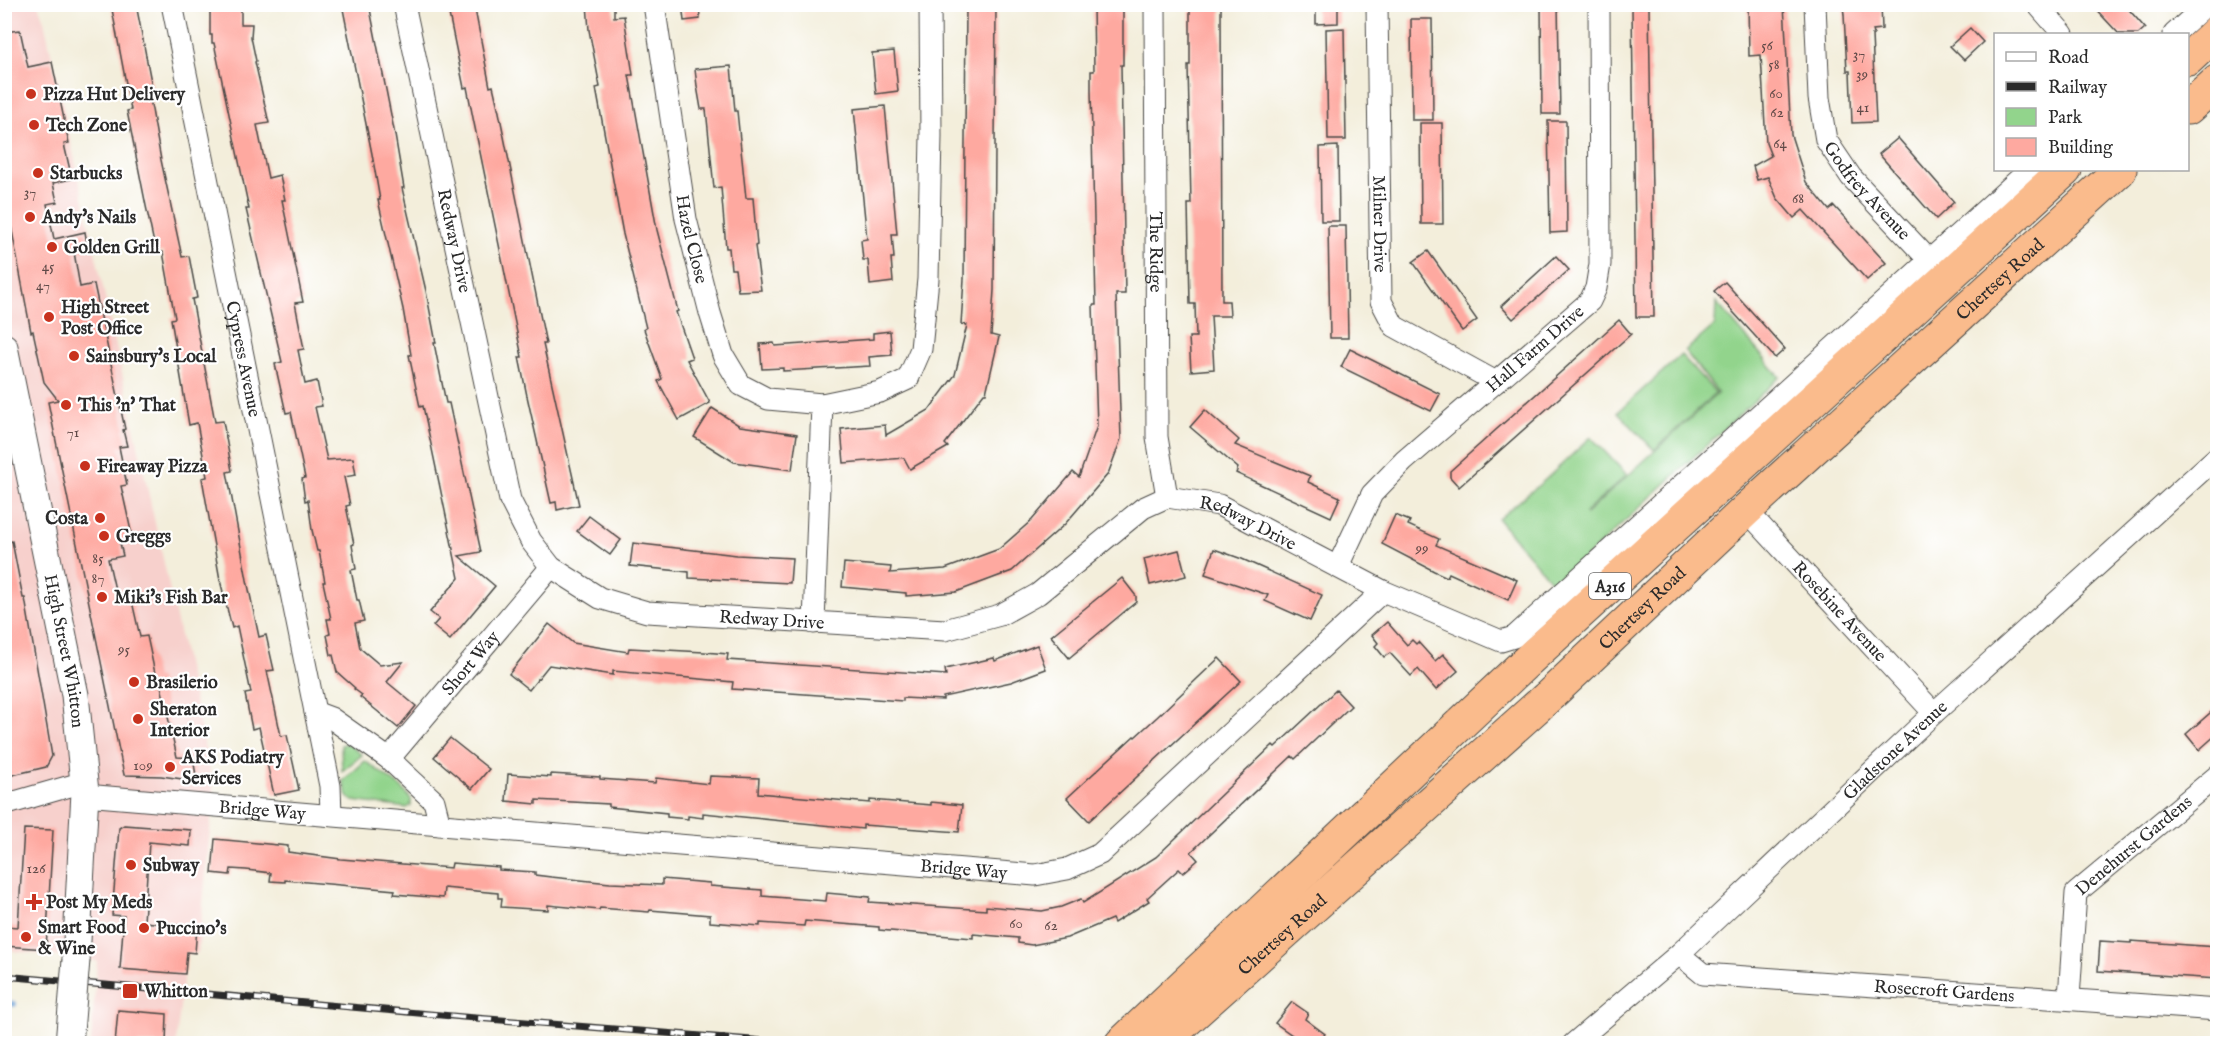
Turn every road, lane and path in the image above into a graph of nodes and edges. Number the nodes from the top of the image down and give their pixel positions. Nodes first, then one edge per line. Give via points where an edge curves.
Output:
1 (172, 4) edge
2 (404, 4) edge
3 (654, 4) edge
4 (930, 4) edge
5 (1155, 4) edge
6 (1377, 4) edge
7 (1599, 4) edge
8 (1815, 4) edge
9 (2037, 4) edge
10 (2207, 4) edge
11 (2217, 32) edge
12 (2062, 33) edge
13 (2175, 33) edge
14 (2189, 57) edge
15 (2217, 81) edge
16 (2189, 106) edge
17 (2028, 171) edge
18 (2064, 171) edge
19 (2119, 171) edge
20 (1929, 260) junction
21 (4, 346) edge
22 (1496, 382) junction
23 (822, 404) junction
24 (2217, 456) edge
25 (1167, 497) junction
26 (1746, 510) junction
27 (1338, 566) junction
28 (551, 567) junction
29 (1383, 591) junction
30 (814, 623) junction
31 (315, 712) junction
32 (1934, 713) junction
33 (390, 759) junction
34 (2217, 776) edge
35 (84, 789) junction
36 (4, 805) edge
37 (330, 814) junction
38 (440, 825) junction
39 (1679, 954) junction
40 (2069, 998) junction
41 (2217, 1010) edge
42 (1173, 1014) junction
43 (69, 1044) edge
44 (1121, 1044) edge
45 (1160, 1044) edge
46 (1574, 1044) edge

1 - 31 street, Cypress Avenue
2 - 28 street, Redway Drive via 510,500 531,542
3 - 23 street, Hazel Close via 686,219 723,355 741,385 768,399
4 - 23 street, Hazel Close via 929,267 921,349 908,379 880,392
5 - 25 street, The Ridge via 1157,437
6 - 22 street, Milner Drive via 1381,301 1394,326
7 - 22 street, Hall Farm Drive via 1600,264 1596,288 1590,301
8 - 20 street, Godfrey Avenue via 1818,98 1826,140 1851,177
9 - 12 street
10 - 13 street
11 - 14 highway
15 - 16 highway
17 - 20 street
18 - 42 highway, Chertsey Road / A316 via 1525,663
19 - 26 highway, Chertsey Road / A316
20 - 29 street, Redway Drive via 1514,637 1501,641
21 - 35 street, High Street Whitton via 75,695
22 - 27 street, Hall Farm Drive via 1372,494
23 - 30 street
24 - 32 street, Gladstone Avenue
25 - 27 street, Redway Drive via 1219,505
25 - 30 street, Redway Drive via 1143,508 1038,594 1000,615 945,630
26 - 32 street, Rosebine Avenue
26 - 42 highway, Chertsey Road / A316 via 1550,694
27 - 29 street, Redway Drive
28 - 30 street, Redway Drive via 600,598 647,612
28 - 33 street, Short Way
29 - 38 street, Bridge Way via 1100,854 1067,869 1035,875
31 - 33 street via 331,718
31 - 37 street, Cypress Avenue via 330,786
32 - 39 street, Gladstone Avenue
33 - 38 street via 434,801
34 - 40 street, Denehurst Gardens via 2076,892
35 - 36 street
35 - 37 street, Bridge Way
35 - 43 street, High Street Whitton, bridge
37 - 38 street, Bridge Way
39 - 40 street, Rosecroft Gardens via 1703,974
39 - 46 street, Gladstone Avenue
40 - 41 street, Rosecroft Gardens
42 - 44 highway, Chertsey Road / A316
42 - 45 highway, Chertsey Road / A316

